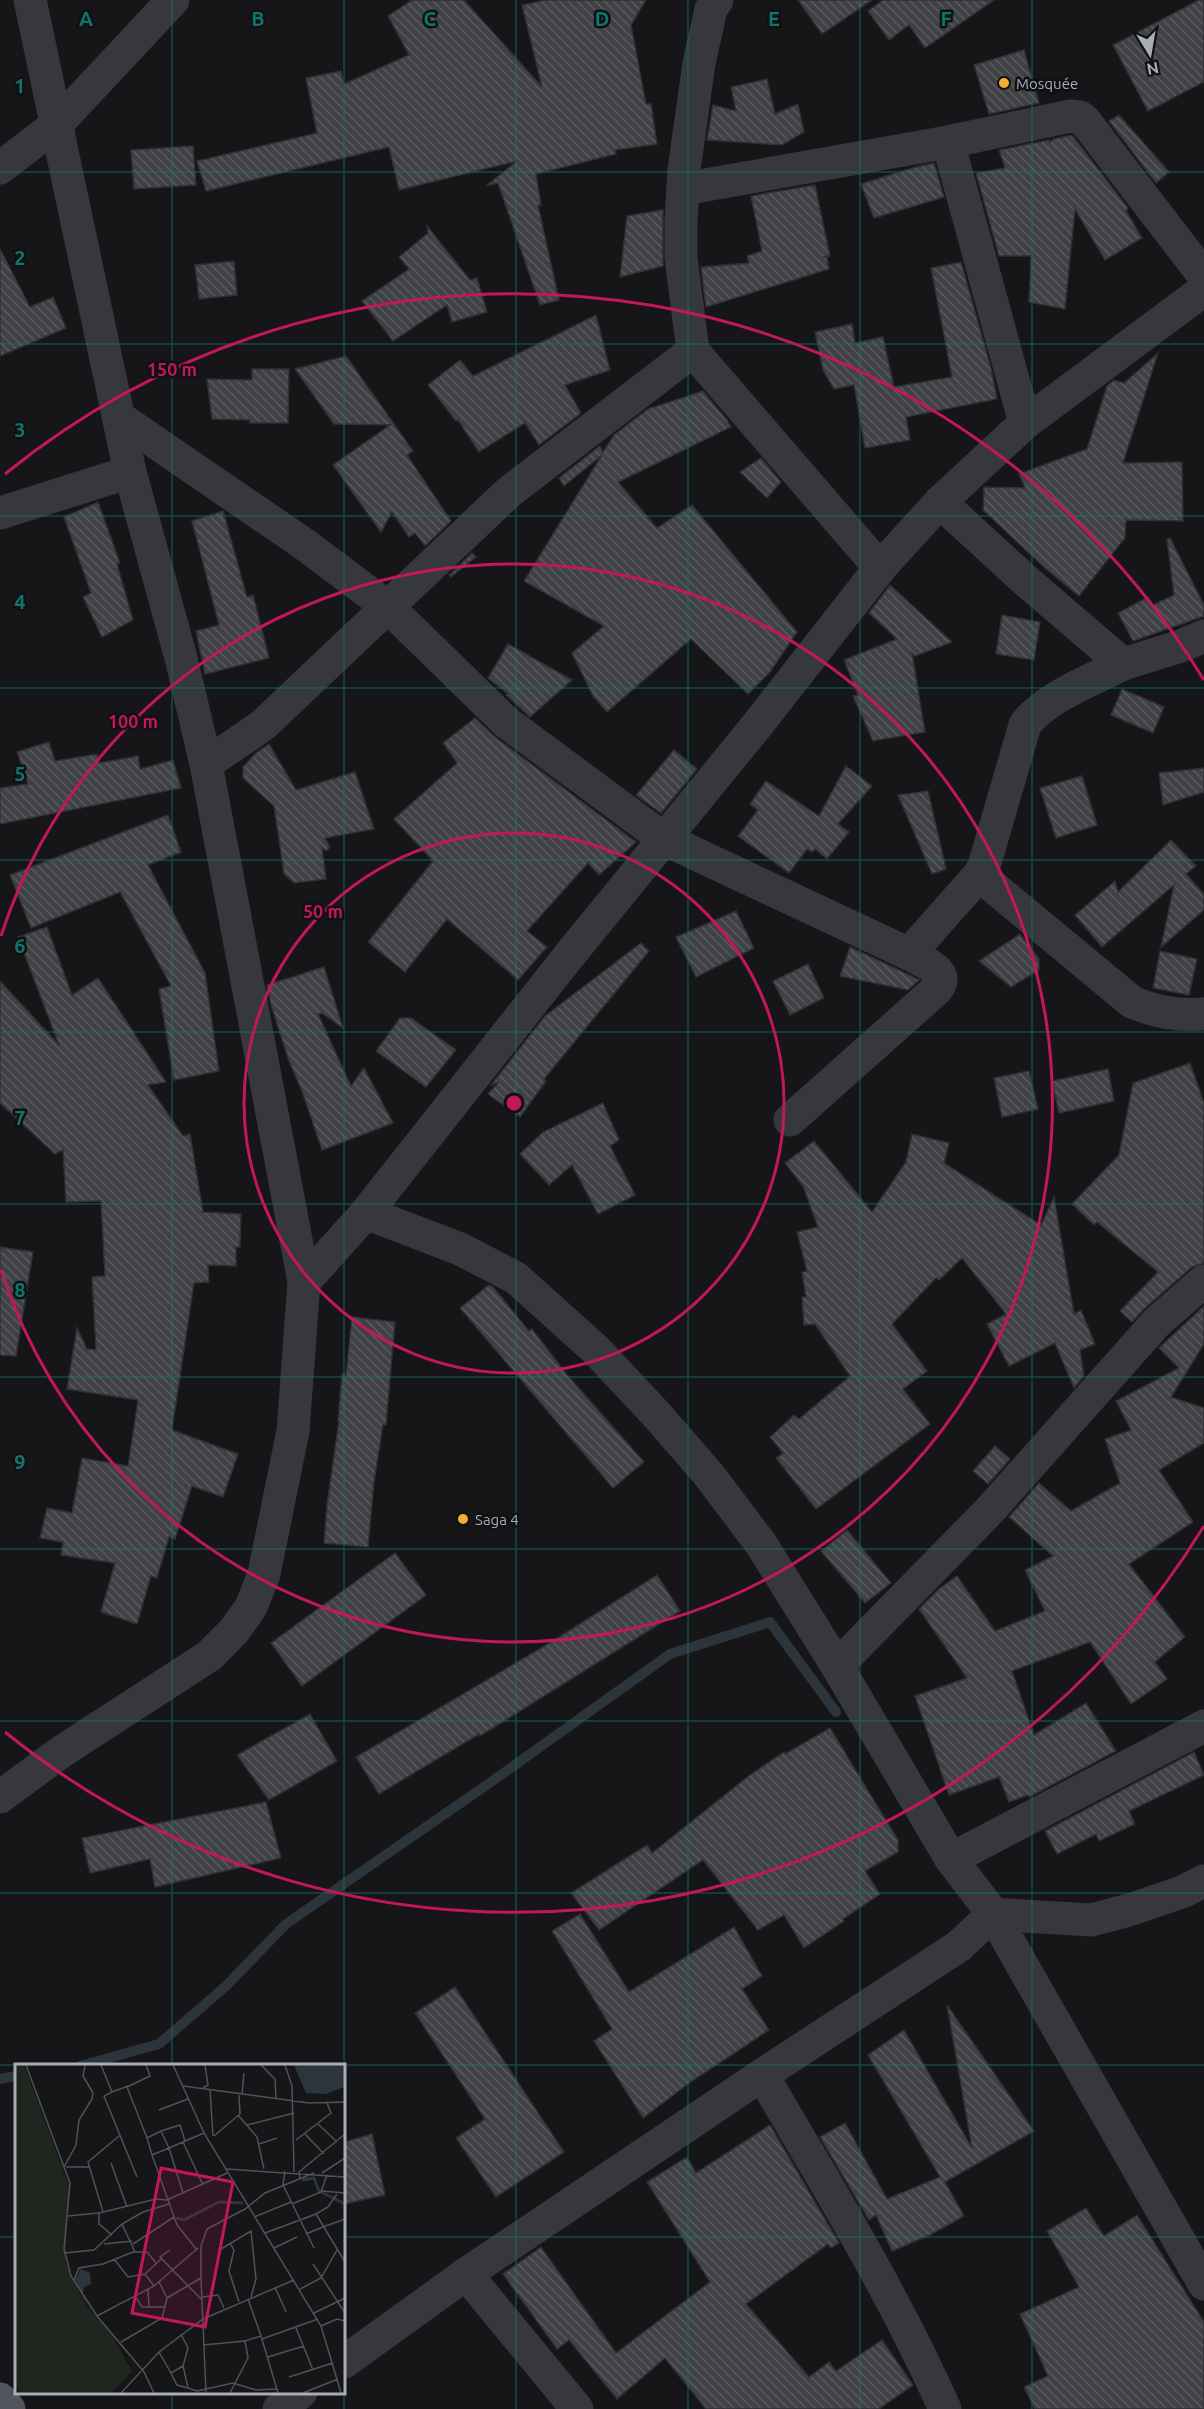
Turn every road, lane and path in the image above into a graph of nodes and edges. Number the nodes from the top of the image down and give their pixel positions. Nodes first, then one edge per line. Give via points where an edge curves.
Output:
1 (30, 0) edge
2 (173, 0) edge
3 (717, 0) edge
4 (56, 125) junction
5 (948, 142) junction
6 (0, 168) edge
7 (683, 189) junction
8 (1204, 276) edge
9 (1204, 290) edge
10 (693, 351) junction
11 (120, 418) junction
12 (1025, 423) junction
13 (130, 472) junction
14 (940, 502) junction
15 (0, 513) edge
16 (880, 568) junction
17 (388, 607) junction
18 (1204, 636) edge
19 (1124, 664) junction
20 (206, 764) junction
21 (663, 839) junction
22 (978, 875) junction
23 (909, 954) junction
24 (1204, 1014) edge
25 (789, 1120) dead end
26 (366, 1212) junction
27 (1204, 1281) edge
28 (304, 1282) junction
29 (837, 1666) junction
30 (1204, 1726) edge
31 (0, 1797) edge
32 (951, 1859) junction
33 (1204, 1881) edge
34 (993, 1914) junction
35 (762, 2075) junction
36 (466, 2274) junction
37 (1204, 2284) edge
38 (345, 2361) edge
39 (298, 2394) edge
40 (0, 2399) edge
41 (9, 2409) edge
42 (279, 2409) edge
43 (578, 2409) edge
44 (945, 2409) edge

1 - 4 street
2 - 4 street
3 - 7 street via 711,9 699,63
4 - 6 street
4 - 11 street
5 - 7 street
5 - 8 street via 1080,117
5 - 12 street
7 - 10 street via 681,258
9 - 12 street
10 - 16 street
10 - 17 street via 508,492
11 - 13 street
11 - 17 street via 304,544
12 - 14 street
13 - 15 street
13 - 20 street
14 - 16 street
14 - 19 street
16 - 21 street
17 - 20 street via 263,724
17 - 21 street via 506,722
18 - 19 street
19 - 22 street via 1031,716
20 - 28 street
21 - 23 street
21 - 26 street
22 - 23 street
22 - 24 street via 1132,1002 1156,1012
23 - 25 street via 940,972 941,985
26 - 28 street
26 - 29 street via 460,1249 516,1278 565,1320 709,1475 761,1544
27 - 29 street via 1157,1322 990,1510
28 - 31 street via 293,1431 264,1574 251,1607 209,1656 61,1752
29 - 32 street
30 - 32 street
32 - 34 street
33 - 34 street via 1150,1903 1091,1920
34 - 35 street via 959,1946
34 - 37 street
35 - 36 street
35 - 44 street via 873,2263
36 - 38 street
36 - 43 street
39 - 42 street
40 - 41 main road

